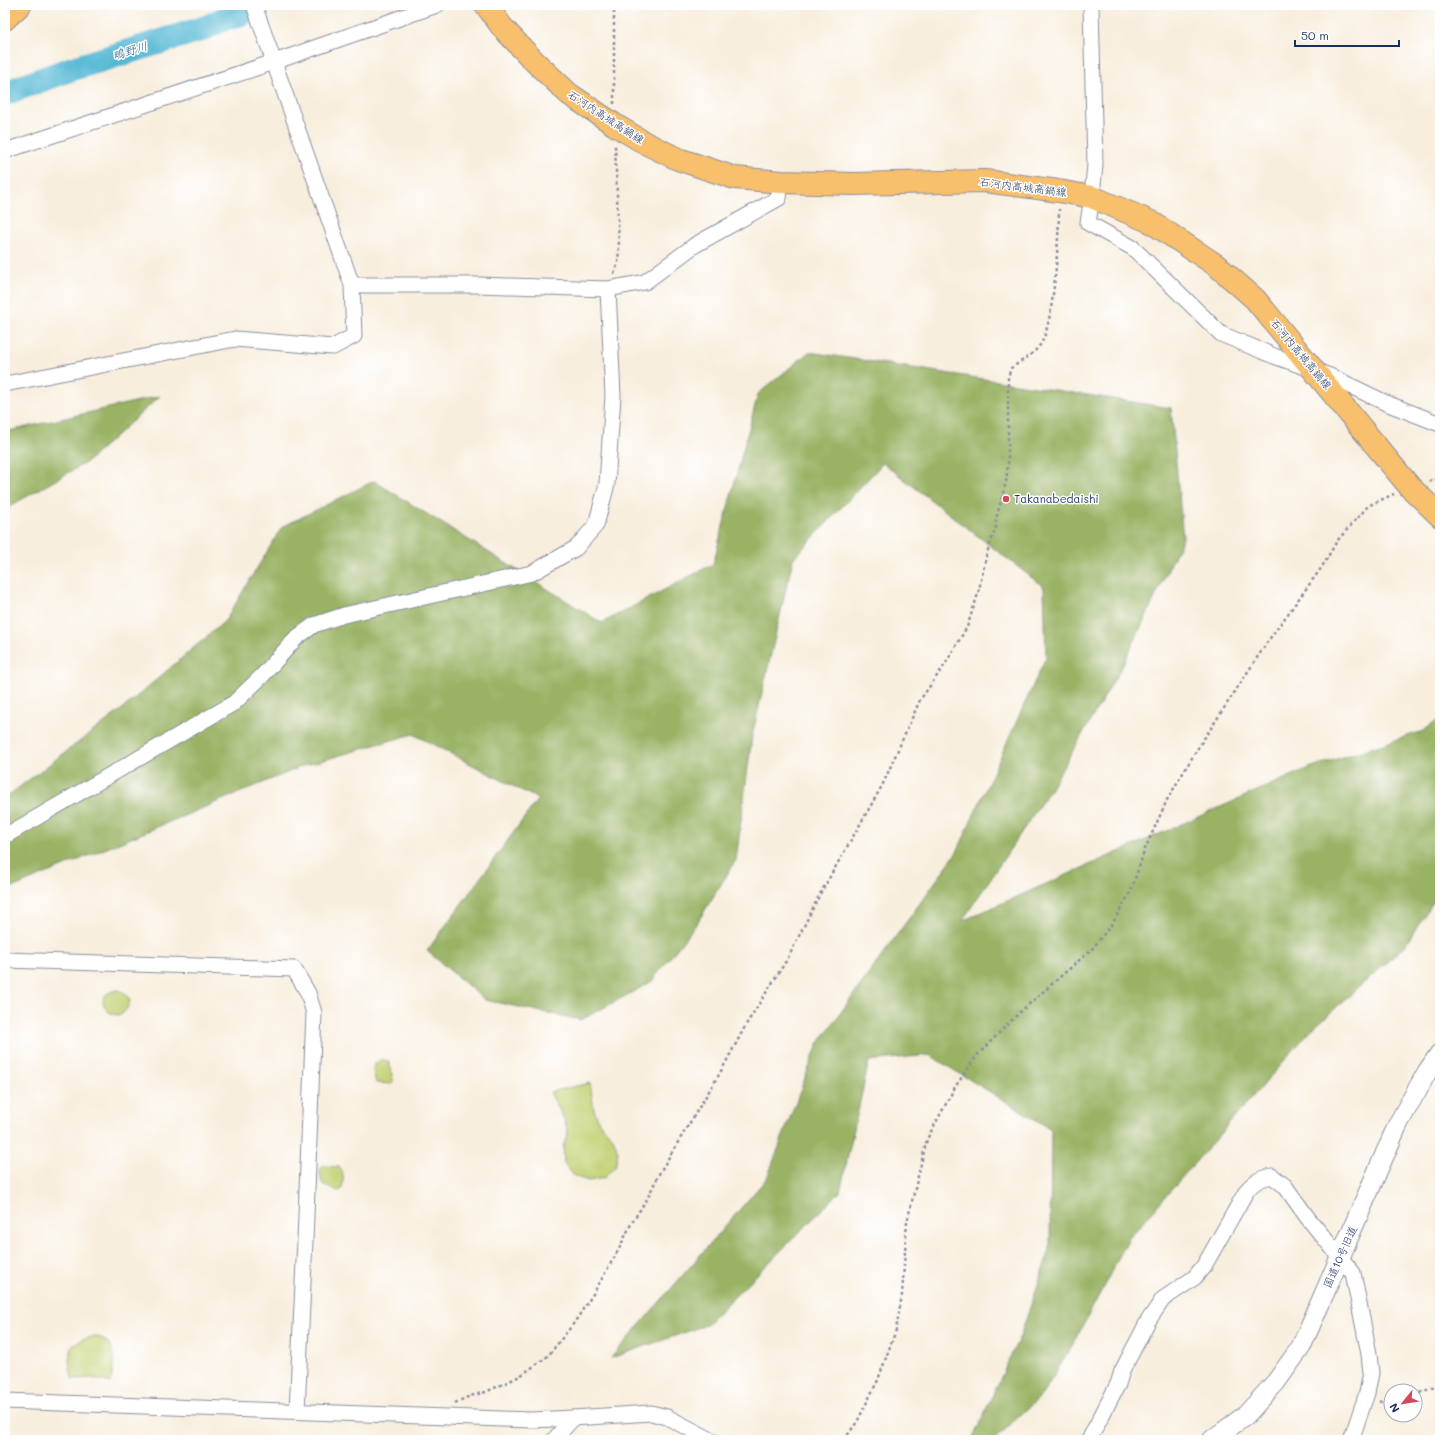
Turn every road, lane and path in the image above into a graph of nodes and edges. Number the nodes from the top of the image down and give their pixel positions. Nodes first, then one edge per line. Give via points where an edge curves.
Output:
1 (20, 5) edge
2 (254, 5) edge
3 (437, 5) edge
4 (486, 5) edge
5 (614, 5) edge
6 (1091, 5) edge
7 (5, 19) edge
8 (274, 62) junction
9 (615, 125) junction
10 (5, 151) edge
11 (781, 182) junction
12 (1059, 191) junction
13 (1092, 197) junction
14 (352, 285) junction
15 (608, 289) junction
16 (1315, 371) junction
17 (5, 384) edge
18 (1440, 424) edge
19 (1410, 487) junction
20 (1440, 516) edge
21 (5, 836) edge
22 (5, 960) edge
23 (1440, 1052) edge
24 (1339, 1258) junction
25 (1440, 1383) edge
26 (1423, 1392) edge
27 (5, 1401) edge
28 (297, 1411) junction
29 (434, 1416) junction
30 (573, 1418) junction
31 (554, 1440) edge
32 (711, 1440) edge
33 (844, 1440) edge
34 (1089, 1440) edge
35 (1212, 1440) edge
36 (1351, 1440) edge

1 - 7 main road
2 - 8 street
3 - 8 street
4 - 9 main road, 石河内高城高鍋線 via 502,27 569,94
5 - 9 path
6 - 13 street via 1096,164
8 - 10 street
8 - 14 street
9 - 11 main road, 石河内高城高鍋線 via 678,159 734,178
9 - 15 path via 619,247 618,263
11 - 12 main road, 石河内高城高鍋線 via 854,184 985,181
11 - 15 street via 779,198 695,245 645,282
12 - 13 main road, 石河内高城高鍋線
12 - 29 path via 1059,227 1047,329 1041,344 1032,354 1011,368 1008,377 1006,482 967,628 920,700 882,786 820,894 788,958 660,1172 619,1250 574,1323 548,1356 520,1376 486,1392 470,1396
13 - 16 main road, 石河内高城高鍋線 via 1151,222 1216,265 1255,299
13 - 16 street via 1088,223 1133,248 1221,334
14 - 15 street
14 - 17 street via 354,336 333,347 235,339
15 - 21 street via 613,396 607,484 596,525 576,548 532,573 314,624 296,638 234,703
16 - 18 street
16 - 19 main road, 石河内高城高鍋線
19 - 20 main road, 石河内高城高鍋線
19 - 33 path via 1368,506 1337,541 1322,567 1268,641 1167,800 1145,849 1131,891 1112,924 1092,949 1020,1012 978,1054 955,1087 925,1147 907,1222 902,1295 896,1330 878,1380 857,1422
22 - 28 street via 294,969 308,993 314,1012
23 - 24 street, 国道10号旧道 via 1398,1124
24 - 34 street via 1285,1186 1272,1176 1253,1183 1204,1266 1194,1278 1163,1299 1148,1320
24 - 35 street, 国道10号旧道 via 1300,1347 1276,1382 1246,1414
24 - 36 street via 1353,1273 1371,1373
25 - 26 path
27 - 28 street
28 - 29 street
29 - 30 street via 532,1420
30 - 31 street
30 - 32 street via 651,1413 667,1417

